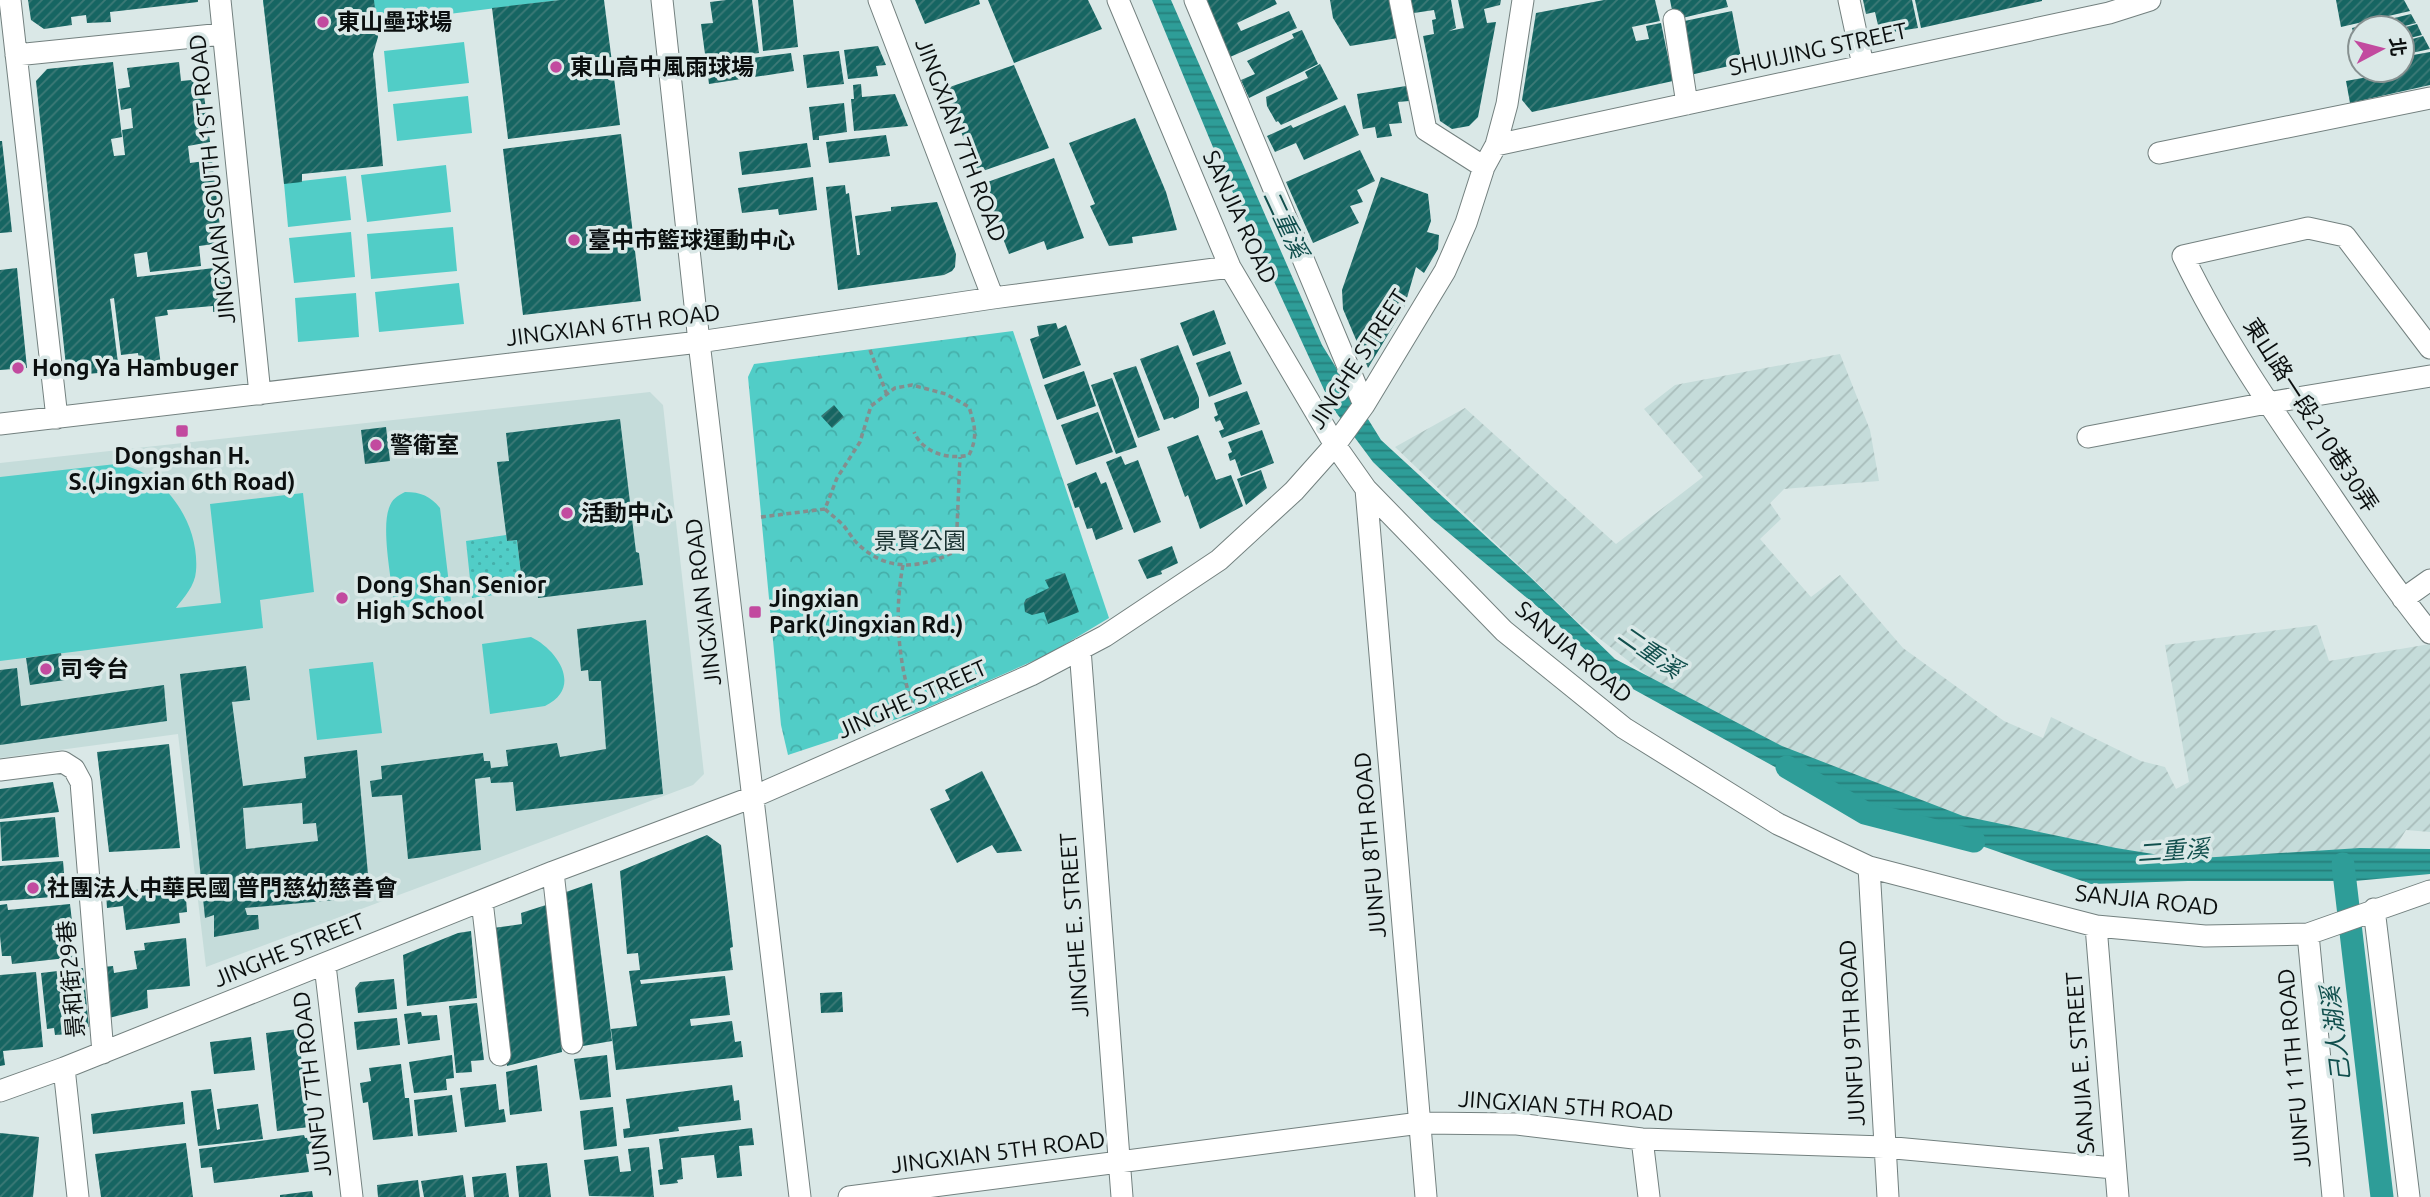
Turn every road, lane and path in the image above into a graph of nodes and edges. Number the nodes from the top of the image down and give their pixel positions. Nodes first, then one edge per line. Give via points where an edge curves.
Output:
1 (10, 0) edge
2 (220, 0) edge
3 (662, 0) edge
4 (879, 0) edge
5 (1118, 0) edge
6 (1195, 0) edge
7 (1399, 0) edge
8 (1523, 0) edge
9 (1849, 0) edge
10 (2150, 0) edge
11 (2108, 6) edge
12 (1674, 20) dead end
13 (223, 34) junction
14 (16, 55) junction
15 (1863, 65) junction
16 (2430, 98) edge
17 (1687, 104) junction
18 (1496, 145) junction
19 (2160, 153) dead end
20 (1484, 167) junction
21 (1230, 267) junction
22 (993, 298) junction
23 (699, 342) junction
24 (2430, 348) edge
25 (870, 349) dead end
26 (2430, 376) edge
27 (260, 394) junction
28 (887, 395) junction
29 (2267, 403) junction
30 (1364, 405) junction
31 (57, 418) junction
32 (0, 424) edge
33 (914, 432) dead end
34 (2088, 437) dead end
35 (1335, 445) junction
36 (960, 457) junction
37 (1366, 489) junction
38 (825, 509) junction
39 (761, 517) dead end
40 (903, 565) junction
41 (2430, 580) edge
42 (2403, 599) junction
43 (2430, 633) edge
44 (1080, 649) junction
45 (915, 713) dead end
46 (0, 770) edge
47 (753, 797) junction
48 (1869, 867) junction
49 (553, 872) junction
50 (2430, 891) edge
51 (482, 901) junction
52 (2374, 909) junction
53 (2096, 926) junction
54 (2308, 934) junction
55 (325, 965) junction
56 (572, 1043) dead end
57 (103, 1053) junction
58 (500, 1055) dead end
59 (64, 1068) junction
60 (0, 1091) edge
61 (1420, 1124) junction
62 (1642, 1139) junction
63 (1884, 1147) junction
64 (1118, 1163) junction
65 (2115, 1168) junction
66 (78, 1197) edge
67 (352, 1197) edge
68 (800, 1197) edge
69 (849, 1197) edge
70 (1122, 1197) edge
71 (1426, 1197) edge
72 (1649, 1197) edge
73 (1888, 1197) edge
74 (2118, 1197) edge
75 (2333, 1197) edge
76 (2409, 1197) edge

1 - 14 street
2 - 13 street, JINGXIAN SOUTH 1ST ROAD
3 - 23 street, JINGXIAN ROAD
4 - 22 street, JINGXIAN 7TH ROAD
5 - 21 street, SANJIA ROAD
6 - 30 street
7 - 20 street via 1426,130
8 - 18 street, JINGHE STREET
9 - 15 street
10 - 11 street, SHUIJING STREET
11 - 15 street, SHUIJING STREET
12 - 17 street
13 - 14 street
13 - 27 street, JINGXIAN SOUTH 1ST ROAD
14 - 31 street
15 - 17 street, SHUIJING STREET
16 - 19 street
17 - 18 street, SHUIJING STREET
18 - 20 street, JINGHE STREET
20 - 30 street, JINGHE STREET via 1446,271
21 - 22 street, JINGXIAN 6TH ROAD
21 - 35 street, SANJIA ROAD
22 - 23 street, JINGXIAN 6TH ROAD
23 - 27 street, JINGXIAN 6TH ROAD
23 - 47 street, JINGXIAN ROAD
24 - 29 street, 東山路一段210巷30弄 via 2344,236 2308,228 2183,256
25 - 28 path
26 - 29 street
27 - 31 street, JINGXIAN 6TH ROAD
28 - 36 path via 895,388 912,385 946,394 969,407 975,443 969,455
28 - 38 path via 870,406 860,442 837,478
29 - 34 street
29 - 42 street, 東山路一段210巷30弄
30 - 35 street, JINGHE STREET
31 - 32 street, JINGXIAN 6TH ROAD
33 - 36 path via 919,443 933,451
35 - 37 street, SANJIA ROAD
35 - 44 street, JINGHE STREET via 1294,491 1219,560
36 - 40 path via 956,551
37 - 48 street, SANJIA ROAD via 1504,631 1624,727 1778,824
37 - 61 street, JUNFU 8TH ROAD
38 - 39 path
38 - 40 path via 859,545 894,566
40 - 45 path via 899,641
41 - 42 street
42 - 43 street, 東山路一段210巷30弄
44 - 47 street, JINGHE STREET
44 - 64 street, JINGHE E. STREET
46 - 57 street, 景和街29巷 via 63,762 74,769 80,782
47 - 49 street, JINGHE STREET
47 - 68 street, JINGXIAN ROAD
48 - 53 street, SANJIA ROAD
48 - 63 street, JUNFU 9TH ROAD
49 - 51 street, JINGHE STREET
49 - 56 street
50 - 52 street, SANJIA ROAD
51 - 55 street, JINGHE STREET
51 - 58 street
52 - 54 street, SANJIA ROAD
52 - 76 street
53 - 54 street, SANJIA ROAD via 2205,936
53 - 65 street, SANJIA E. STREET
54 - 75 street, JUNFU 11TH ROAD
55 - 57 street, JINGHE STREET
55 - 67 street, JUNFU 7TH ROAD
57 - 59 street, JINGHE STREET
59 - 60 street, JINGHE STREET
59 - 66 street
61 - 62 street, JINGXIAN 5TH ROAD via 1517,1124
61 - 64 street, JINGXIAN 5TH ROAD
61 - 71 street, JUNFU 8TH ROAD
62 - 63 street, JINGXIAN 5TH ROAD
62 - 72 street
63 - 65 street, JINGXIAN 5TH ROAD
63 - 73 street, JUNFU 9TH ROAD
64 - 69 street, JINGXIAN 5TH ROAD
64 - 70 street, JINGHE E. STREET
65 - 74 street, SANJIA E. STREET

